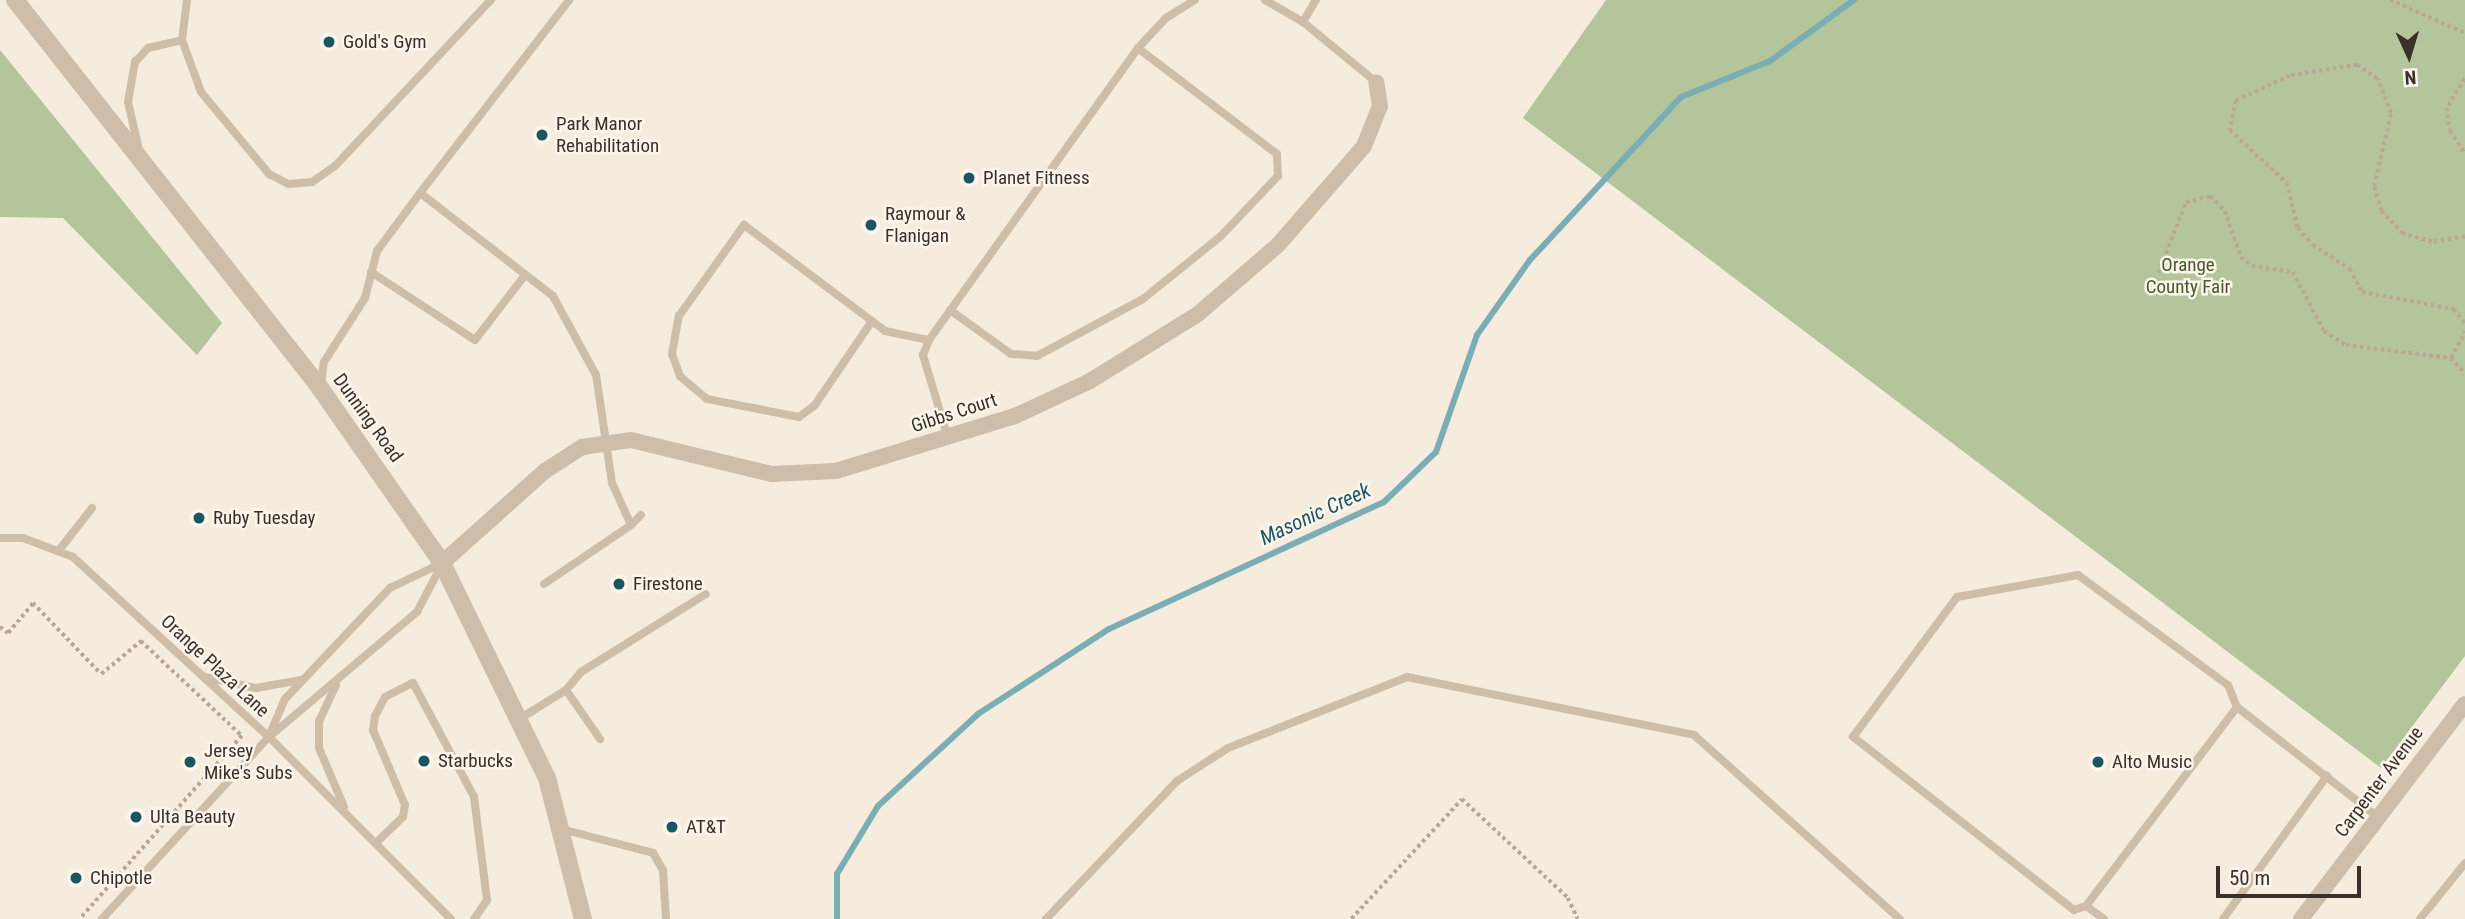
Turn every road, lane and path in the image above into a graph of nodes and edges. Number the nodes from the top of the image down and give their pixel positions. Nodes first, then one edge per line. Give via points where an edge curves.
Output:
1 (15, 0) edge
2 (187, 0) edge
3 (491, 0) edge
4 (569, 0) edge
5 (1195, 0) edge
6 (1265, 0) edge
7 (1316, 0) edge
8 (2390, 0) edge
9 (1303, 22) junction
10 (2465, 33) edge
11 (182, 40) junction
12 (1138, 48) junction
13 (2465, 79) edge
14 (1376, 82) joint
15 (2465, 153) edge
16 (144, 166) junction
17 (420, 193) junction
18 (2465, 237) edge
19 (371, 272) junction
20 (2158, 273) dead end
21 (525, 275) junction
22 (950, 310) junction
23 (872, 321) junction
24 (2465, 323) edge
25 (2465, 332) edge
26 (929, 340) junction
27 (2451, 358) junction
28 (2465, 373) edge
29 (320, 388) junction
30 (948, 438) junction
31 (608, 444) junction
32 (93, 508) dead end
33 (641, 515) dead end
34 (631, 525) junction
35 (0, 538) edge
36 (60, 549) junction
37 (442, 563) junction
38 (544, 584) dead end
39 (706, 594) dead end
40 (0, 627) edge
41 (203, 676) junction
42 (340, 679) junction
43 (301, 680) junction
44 (566, 690) junction
45 (2465, 704) edge
46 (2237, 707) junction
47 (521, 718) junction
48 (2460, 721) edge
49 (269, 737) junction
50 (600, 739) dead end
51 (2328, 776) junction
52 (346, 813) junction
53 (2378, 817) junction
54 (565, 830) junction
55 (377, 842) junction
56 (2465, 863) edge
57 (2086, 906) junction
58 (80, 919) edge
59 (102, 919) edge
60 (451, 919) edge
61 (474, 919) edge
62 (583, 919) edge
63 (666, 919) edge
64 (1046, 919) edge
65 (1351, 919) edge
66 (1578, 919) edge
67 (1899, 919) edge
68 (2104, 919) edge
69 (2222, 919) edge
70 (2301, 919) edge
71 (2420, 919) edge

1 - 16 street, Dunning Road
2 - 11 lane
3 - 11 lane via 335,166 312,182 289,184 269,174 201,92
4 - 17 lane
5 - 12 lane via 1166,18
6 - 9 lane
7 - 9 lane
8 - 10 path
9 - 14 lane
11 - 16 lane via 148,48 128,82
12 - 22 lane
12 - 22 lane via 1277,154 1278,176 1221,236 1143,299 1037,356 1011,354
13 - 15 path via 2447,108 2450,131
14 - 30 street, Gibbs Court via 1380,106 1364,146 1250,271 1198,314 1100,375
16 - 29 street, Dunning Road
17 - 19 lane via 377,251
17 - 21 lane
18 - 24 path via 2432,242 2403,234 2381,211 2374,186 2391,113 2377,79 2357,65 2290,76 2236,101 2230,130 2287,183 2298,228 2313,245 2350,268 2362,292 2454,309
19 - 21 lane via 475,340
19 - 29 lane via 365,298 324,362
20 - 27 path via 2186,202 2211,196 2225,211 2241,257 2252,266 2293,272 2324,331 2380,352
21 - 31 lane via 553,296 596,375
22 - 26 lane
23 - 23 lane via 744,225 679,316 672,354 680,376 707,399 789,419 815,405
23 - 26 lane via 916,342
25 - 27 path
26 - 30 lane via 923,355
27 - 28 path
29 - 37 street, Dunning Road
30 - 31 street, Gibbs Court via 798,476 631,440
31 - 34 lane via 612,483
31 - 37 street, Gibbs Court via 564,457
32 - 36 lane
33 - 34 lane
34 - 38 lane
35 - 36 lane
36 - 41 lane, Orange Plaza Lane
37 - 42 lane via 417,612
37 - 43 lane, Orange Plaza Lane via 390,588
37 - 47 street, Dunning Road
39 - 44 lane via 581,672
40 - 58 path via 8,633 33,603 101,674 141,641 242,736
41 - 43 lane via 256,688
41 - 49 lane, Orange Plaza Lane
42 - 49 lane
42 - 52 lane via 319,721 319,748
43 - 49 lane, Orange Plaza Lane
44 - 47 lane
44 - 50 lane
45 - 48 street, Carpenter Avenue
46 - 51 lane
46 - 57 lane
46 - 57 lane via 2228,685 2078,575 1957,597 1853,737 2074,910
47 - 54 street, Dunning Road
48 - 53 street, Carpenter Avenue
49 - 52 lane
49 - 59 lane
51 - 53 lane
51 - 69 lane
52 - 55 lane
53 - 70 street, Carpenter Avenue
54 - 62 street, Dunning Road
54 - 63 lane via 653,853 663,870
55 - 60 lane
55 - 61 lane via 403,817 405,805 373,730 385,697 413,683 474,797 487,900
56 - 71 lane
57 - 68 lane
64 - 67 lane via 1177,781 1228,748 1407,677 1694,735
65 - 66 path via 1462,799 1568,898

